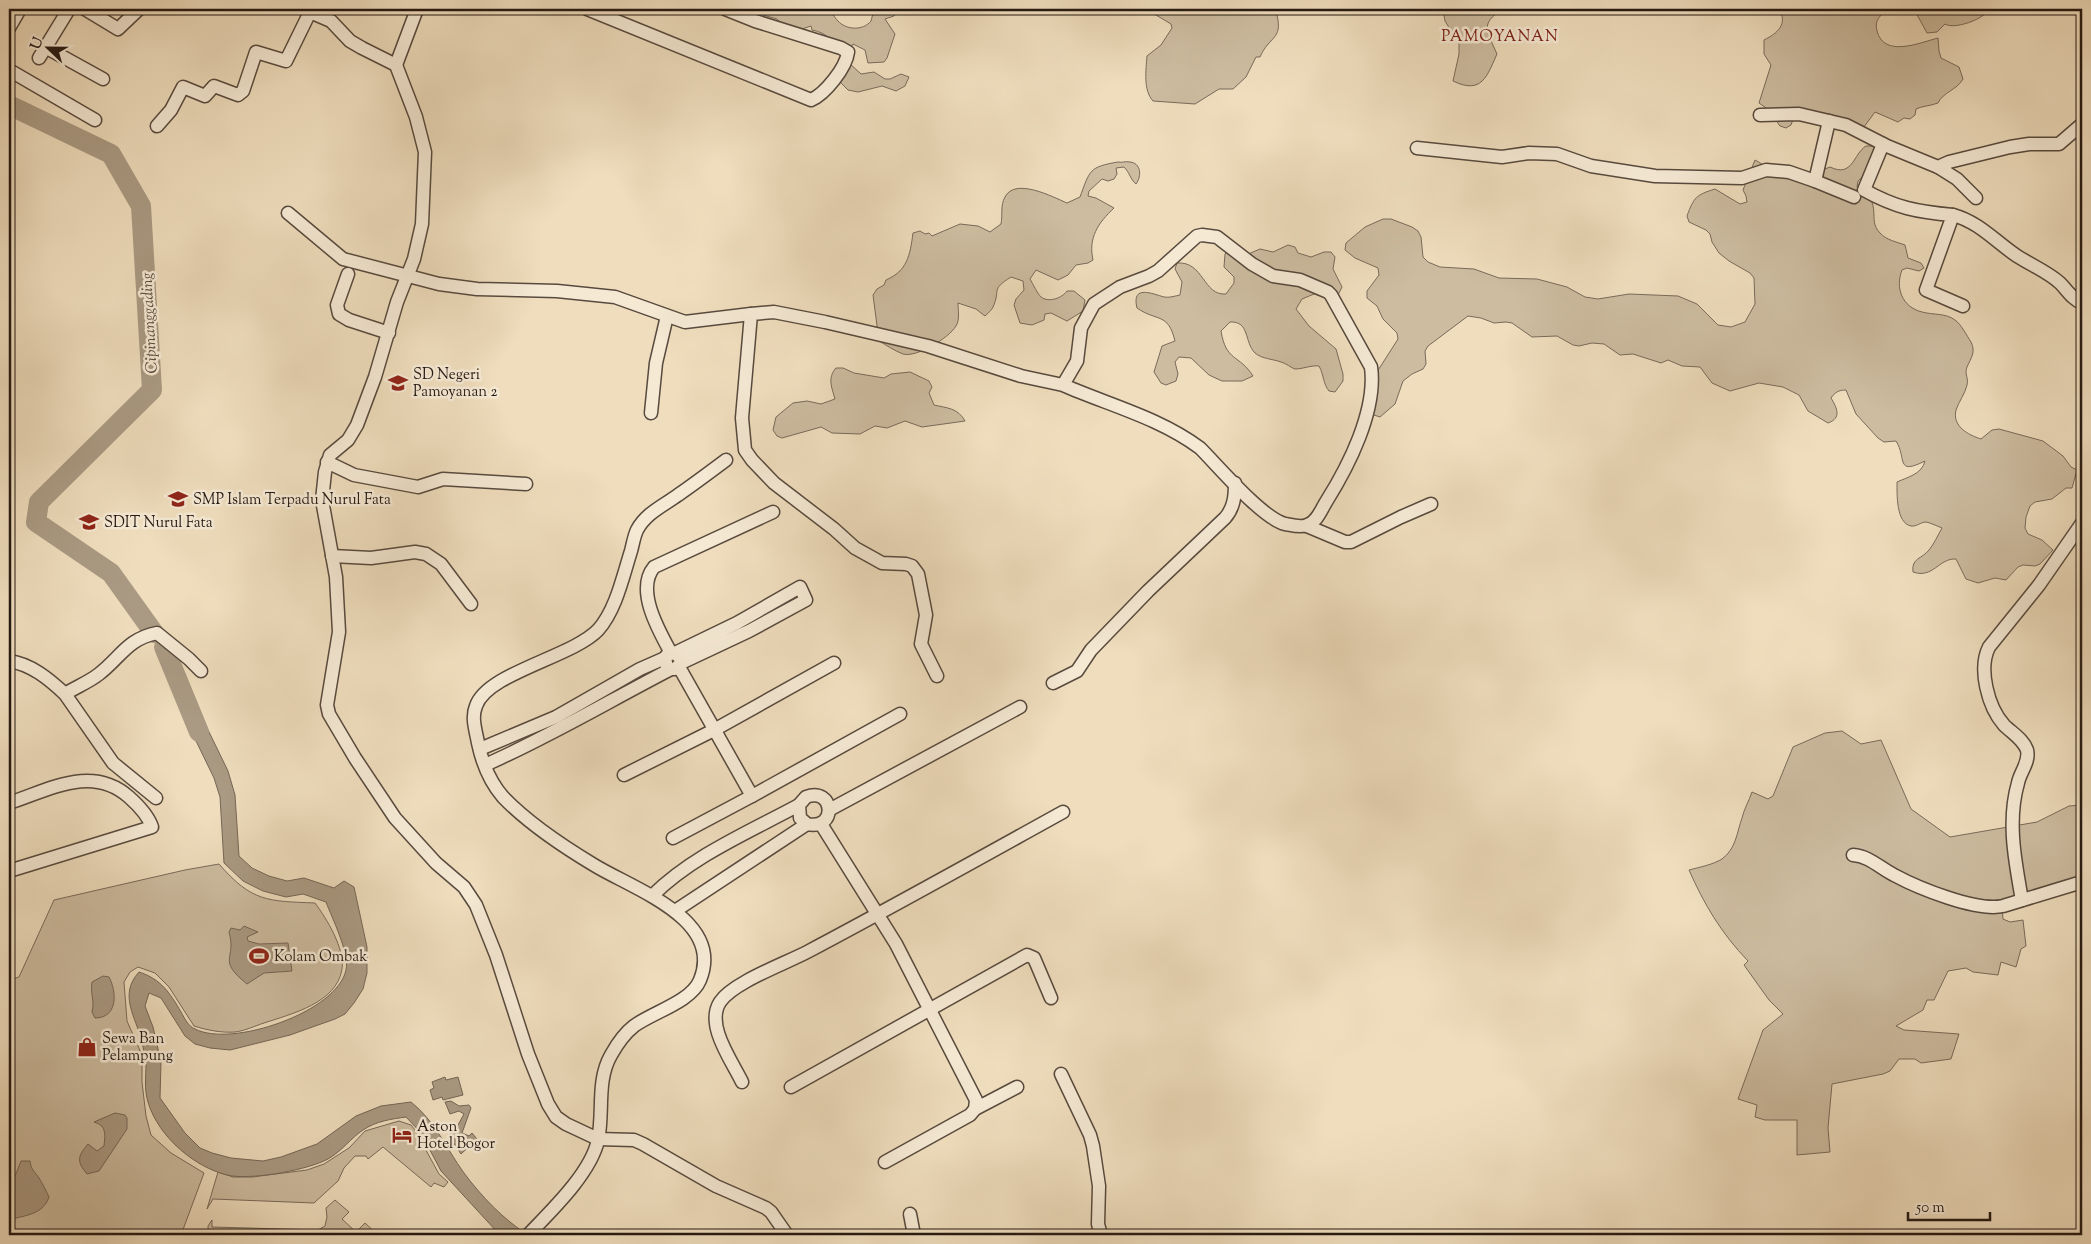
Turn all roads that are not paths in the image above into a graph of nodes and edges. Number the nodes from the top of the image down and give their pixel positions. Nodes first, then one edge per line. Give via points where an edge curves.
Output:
1 (20, 9) edge
2 (68, 9) edge
3 (85, 9) edge
4 (417, 9) edge
5 (587, 9) edge
6 (725, 9) edge
7 (137, 10) edge
8 (308, 10) edge
9 (9, 28) edge
10 (396, 65) junction
11 (9, 70) edge
12 (103, 79) dead end
13 (1760, 115) dead end
14 (95, 120) dead end
15 (1829, 121) junction
16 (2081, 125) dead end
17 (157, 126) dead end
18 (1883, 144) junction
19 (1417, 148) dead end
20 (1938, 167) junction
21 (1815, 181) junction
22 (1854, 197) dead end
23 (1976, 198) dead end
24 (288, 213) dead end
25 (1953, 215) junction
26 (348, 274) dead end
27 (408, 277) junction
28 (2082, 303) edge
29 (1963, 306) dead end
30 (751, 314) junction
31 (666, 316) junction
32 (388, 333) junction
33 (1063, 384) junction
34 (651, 413) dead end
35 (726, 460) dead end
36 (327, 462) junction
37 (1235, 482) junction
38 (526, 484) dead end
39 (1431, 504) dead end
40 (773, 512) dead end
41 (2082, 523) edge
42 (1307, 526) junction
43 (332, 556) junction
44 (471, 604) dead end
45 (753, 614) junction
46 (759, 626) junction
47 (724, 636) junction
48 (674, 660) junction
49 (9, 661) edge
50 (834, 663) dead end
51 (201, 671) dead end
52 (938, 676) dead end
53 (1053, 682) dead end
54 (65, 694) junction
55 (1020, 707) dead end
56 (580, 710) junction
57 (900, 714) dead end
58 (714, 730) junction
59 (521, 731) junction
60 (529, 745) junction
61 (480, 749) junction
62 (485, 765) junction
63 (624, 775) dead end
64 (752, 796) junction
65 (156, 798) dead end
66 (9, 803) edge
67 (799, 805) junction
68 (829, 810) junction
69 (1063, 812) dead end
70 (807, 824) junction
71 (821, 824) junction
72 (673, 838) dead end
73 (1853, 855) dead end
74 (9, 871) edge
75 (2082, 882) edge
76 (652, 896) junction
77 (2022, 900) junction
78 (674, 911) junction
79 (877, 913) junction
80 (1051, 998) dead end
81 (929, 1008) junction
82 (1060, 1074) dead end
83 (742, 1082) dead end
84 (791, 1087) dead end
85 (1018, 1087) dead end
86 (975, 1109) junction
87 (598, 1139) junction
88 (885, 1162) dead end
89 (910, 1214) dead end
90 (531, 1232) edge
91 (787, 1235) edge
92 (914, 1235) edge
93 (1101, 1235) edge

1 - 9 street
2 - 12 street via 42,52
3 - 7 street via 118,29
4 - 10 street
5 - 6 street via 811,100 821,96 847,61 848,52 841,48
8 - 10 street via 331,21 350,41
8 - 17 street via 286,61 256,52 243,91 238,95 214,86 205,96 183,87 171,110
10 - 27 street via 416,116 424,152 422,224
11 - 14 street
13 - 15 street via 1799,114
15 - 18 street via 1846,125
15 - 21 street
16 - 20 street via 2059,144 2010,147
18 - 20 street
18 - 25 street via 1864,190 1886,202 1917,212
19 - 21 street via 1502,157 1529,152 1556,154 1591,166 1655,176 1742,178 1766,170 1789,172
20 - 23 street via 1957,179
21 - 22 street
24 - 27 street via 343,259
25 - 28 street via 1975,224 2016,256 2059,282 2074,300
25 - 29 street via 1926,290
26 - 32 street via 337,304 339,314
27 - 31 street via 459,288 615,296
27 - 32 street
30 - 31 street via 685,322
30 - 33 street via 774,312 826,322 928,346 1021,376
30 - 52 street via 742,418 745,450 774,484 855,548 882,563 912,566 918,574 926,615 921,644
31 - 34 street via 656,363
32 - 36 street via 352,435 332,452
33 - 37 street via 1139,414 1191,441
33 - 42 street via 1077,360 1081,328 1094,304 1120,287 1158,271 1197,236 1218,237 1273,276 1300,280 1328,292 1372,372 1361,434 1341,478 1316,520
35 - 61 street via 650,514 637,530 611,611 597,631 576,645 493,685 480,697 473,718
36 - 38 street via 354,475 418,488 443,479
36 - 43 street via 322,500
37 - 42 street via 1271,517 1283,523
37 - 53 street via 1231,511 1225,518 1148,591 1091,650 1077,671
39 - 42 street via 1351,542
40 - 48 street via 654,567 647,581 651,616
41 - 77 street via 1985,655 1992,706 2024,744 2027,753 2012,813 2014,855
43 - 44 street via 371,558 414,552 426,554 441,564
43 - 87 street via 339,632 326,702 329,714 395,818 436,863 464,887 476,905 528,1054 552,1112 566,1124
45 - 46 street
45 - 46 street via 800,586 806,600
45 - 47 street
46 - 47 street
47 - 48 street
48 - 56 street
48 - 58 street
49 - 54 street via 24,664
50 - 58 street
51 - 54 street via 154,634 129,645 99,674
54 - 65 street via 113,763
55 - 68 street
56 - 59 street
56 - 60 street
57 - 64 street
58 - 63 street
58 - 64 street
59 - 60 street
59 - 61 street
60 - 62 street
61 - 62 street
62 - 76 street via 502,796 538,826 594,865
64 - 72 street
66 - 74 street via 82,780 98,781 126,794 144,812 152,827
67 - 68 street via 806,797 816,795 826,800
67 - 70 street via 800,818
67 - 76 street via 696,861 666,881
68 - 71 street
69 - 79 street
70 - 71 street
70 - 78 street
71 - 79 street
73 - 77 street via 1865,857 1907,882 1935,893 1986,907
75 - 77 street
76 - 78 street
78 - 87 street via 692,926 702,943 705,959 700,980 685,997 633,1027 610,1056 603,1080
79 - 81 street
79 - 83 street via 752,979 720,1002 714,1021
80 - 81 street via 1034,958 1027,955
81 - 84 street
81 - 86 street via 976,1100
82 - 93 street via 1093,1146
85 - 86 street
86 - 88 street via 970,1115
87 - 90 street via 582,1174
87 - 91 street via 634,1140 643,1144 716,1186 766,1208
89 - 92 street

